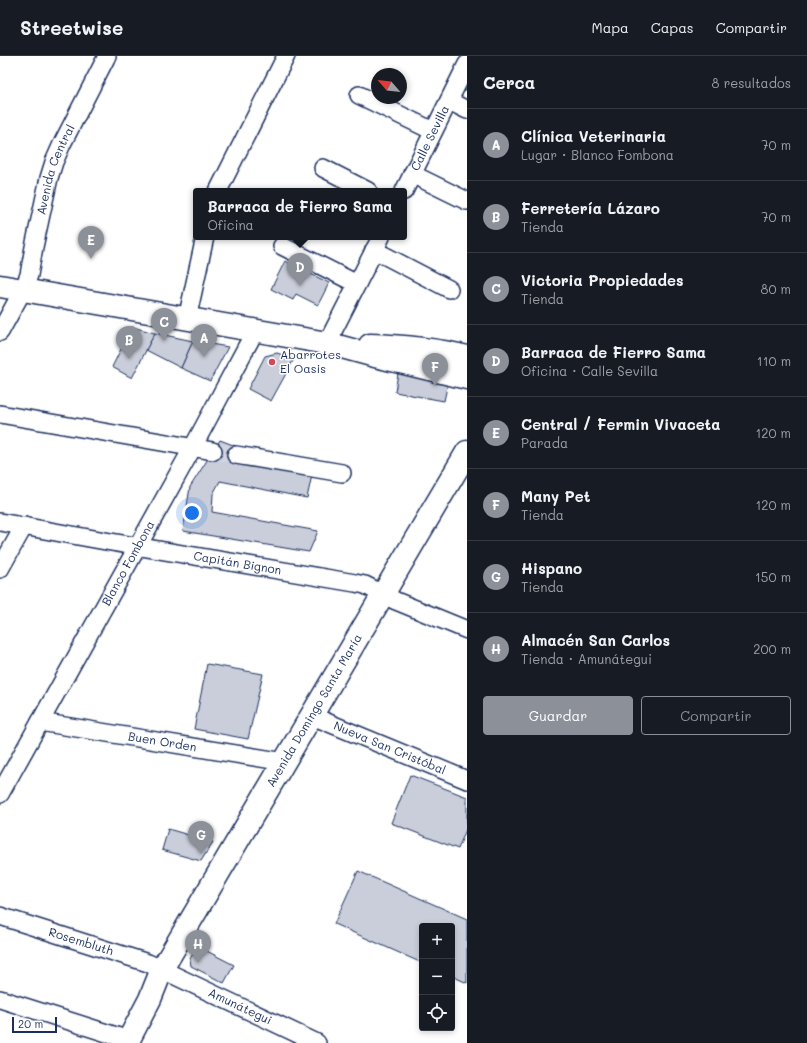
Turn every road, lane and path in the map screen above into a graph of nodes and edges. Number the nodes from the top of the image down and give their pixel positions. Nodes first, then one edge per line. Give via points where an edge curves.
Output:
1 (107, 56) edge
2 (286, 56) edge
3 (467, 64) edge
4 (359, 95) dead end
5 (449, 101) junction
6 (467, 110) edge
7 (433, 131) junction
8 (323, 168) dead end
9 (412, 174) junction
10 (220, 188) edge
11 (362, 188) edge
12 (405, 188) edge
13 (467, 201) edge
14 (204, 240) edge
15 (377, 244) edge
16 (282, 246) dead end
17 (357, 284) junction
18 (0, 286) edge
19 (449, 289) dead end
20 (23, 290) junction
21 (187, 319) junction
22 (255, 331) junction
23 (0, 332) edge
24 (327, 343) junction
25 (467, 357) edge
26 (467, 378) edge
27 (0, 414) edge
28 (193, 447) junction
29 (213, 451) tunnel mouth
30 (467, 452) edge
31 (236, 455) tunnel mouth
32 (342, 473) dead end
33 (0, 522) edge
34 (24, 526) junction
35 (138, 546) junction
36 (0, 569) edge
37 (384, 595) junction
38 (467, 630) edge
39 (312, 716) junction
40 (40, 722) junction
41 (285, 762) junction
42 (467, 780) edge
43 (0, 794) edge
44 (0, 916) edge
45 (162, 969) junction
46 (0, 999) edge
47 (121, 1040) edge
48 (317, 1043) edge

1 - 20 street, Avenida Central via 62,144 48,178 29,275
2 - 10 street
3 - 5 street, Calle Sevilla
4 - 7 street
5 - 6 street
5 - 7 street, Calle Sevilla
7 - 9 street, Calle Sevilla
8 - 11 street
9 - 12 street, Calle Sevilla
9 - 13 street
14 - 21 street
15 - 17 street
15 - 19 street
16 - 17 street
17 - 24 street
18 - 20 main road
20 - 21 main road
20 - 23 street, Avenida Central
21 - 22 main road
22 - 24 main road
22 - 28 street, Blanco Fombona
24 - 25 main road via 411,347
24 - 26 main road
27 - 28 street
28 - 29 street
28 - 35 street, Blanco Fombona
30 - 37 main road, Avenida Domingo Santa María
31 - 32 street
33 - 34 street, Capitán Bignon
34 - 35 street, Capitán Bignon
34 - 36 street
35 - 37 street, Capitán Bignon via 356,583
35 - 40 street, Blanco Fombona
37 - 38 street, Capitán Bignon
37 - 39 main road, Avenida Domingo Santa María
39 - 41 main road, Avenida Domingo Santa María
39 - 42 street, Nueva San Cristóbal
40 - 41 street, Buen Orden
40 - 43 street, Blanco Fombona
41 - 45 main road, Avenida Domingo Santa María
44 - 45 street, Rosembluth
45 - 47 main road, Avenida Domingo Santa María via 150,999
45 - 48 street, Amunátegui
46 - 47 street

